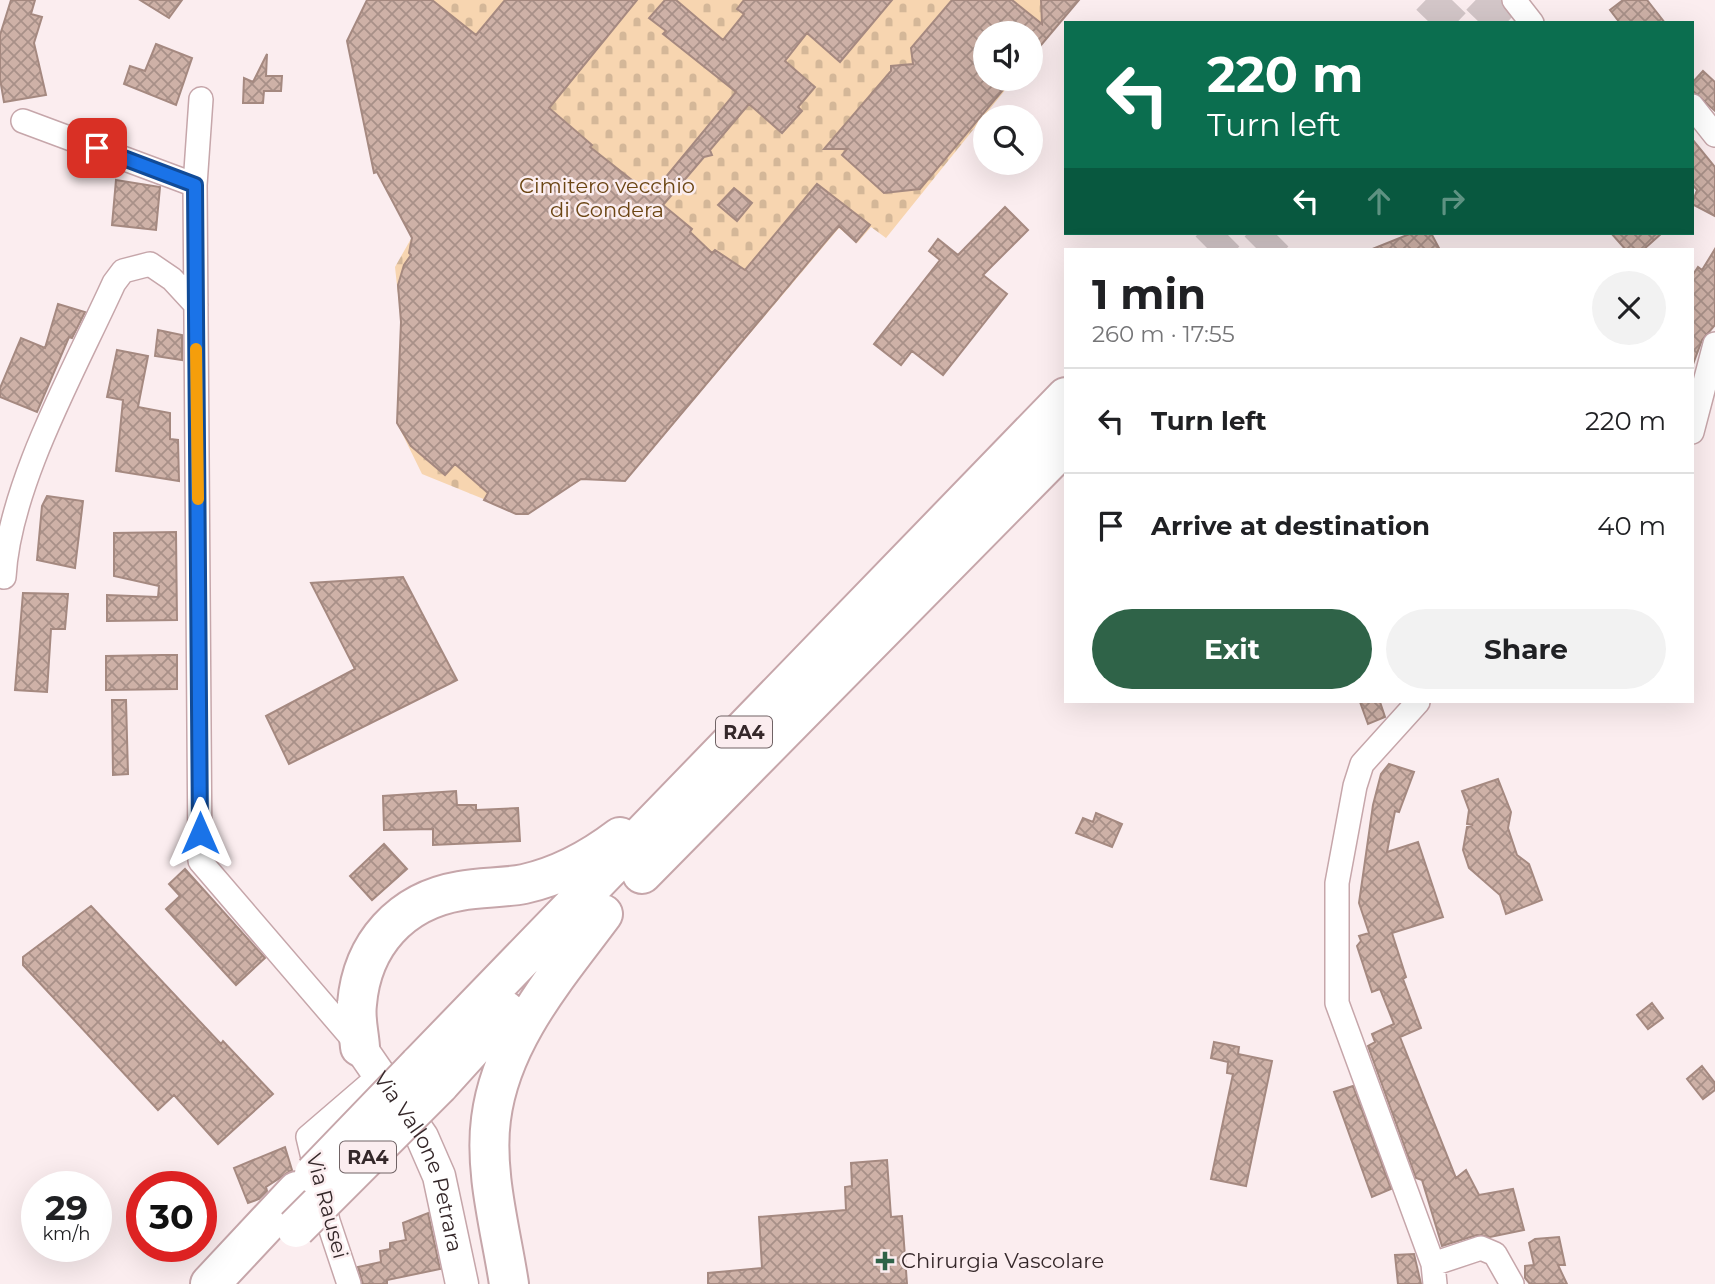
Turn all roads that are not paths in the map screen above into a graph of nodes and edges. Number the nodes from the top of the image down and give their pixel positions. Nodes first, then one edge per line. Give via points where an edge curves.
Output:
1 (1514, 0) edge
2 (1530, 21) edge
3 (201, 99) dead end
4 (1694, 109) edge
5 (23, 121) dead end
6 (1715, 135) edge
7 (195, 185) junction
8 (196, 305) junction
9 (1715, 344) edge
10 (1064, 399) edge
11 (1694, 424) edge
12 (1064, 446) edge
13 (5, 577) dead end
14 (1411, 705) edge
15 (703, 774) junction
16 (603, 914) junction
17 (369, 1062) junction
18 (429, 1075) junction
19 (297, 1210) junction
20 (1434, 1274) edge
21 (210, 1284) edge
22 (247, 1284) edge
23 (349, 1284) edge
24 (462, 1284) edge
25 (509, 1284) edge
26 (1512, 1284) edge

1 - 2 street
3 - 7 street
4 - 6 street
5 - 7 street
7 - 8 street
8 - 13 street via 150,264 123,271 114,283 22,488
8 - 17 street via 200,861
9 - 11 street
10 - 15 highway, RA4
12 - 16 highway, RA4
14 - 20 street via 1362,765 1355,786 1337,883 1337,1003
15 - 17 highway via 595,856 557,874 523,884 431,897 395,919 363,969 356,1006
15 - 18 highway, RA4
16 - 18 highway, RA4 via 504,1013
16 - 25 highway via 535,1005 509,1055 495,1099 490,1161
17 - 23 street, Via Rausei via 308,1137
17 - 24 street, Via Vallone Petrara via 422,1137 439,1176
18 - 19 highway, RA4, bridge
19 - 21 highway, RA4
19 - 22 highway, RA4
20 - 26 street via 1481,1248 1495,1254

